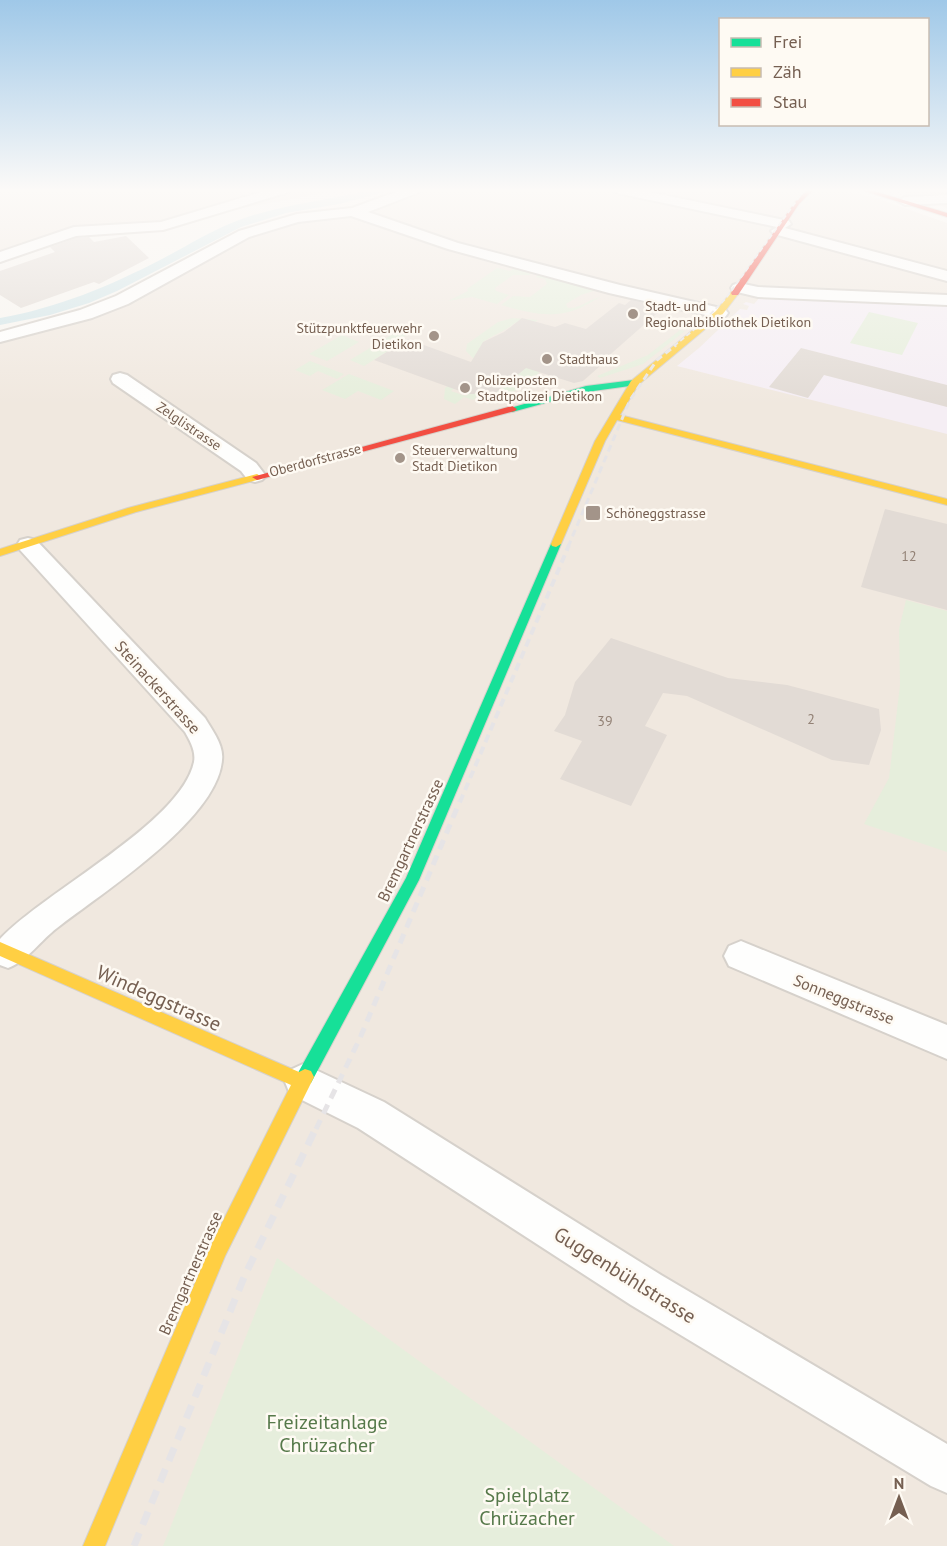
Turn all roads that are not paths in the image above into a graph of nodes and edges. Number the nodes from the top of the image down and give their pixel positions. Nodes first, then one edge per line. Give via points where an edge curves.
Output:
1 (194, 261) edge
2 (513, 261) edge
3 (758, 261) edge
4 (896, 261) edge
5 (947, 276) edge
6 (739, 288) junction
7 (947, 300) edge
8 (719, 313) junction
9 (0, 336) edge
10 (120, 378) dead end
11 (634, 383) junction
12 (614, 416) junction
13 (255, 476) junction
14 (947, 501) edge
15 (28, 545) junction
16 (0, 553) edge
17 (4, 951) edge
18 (741, 956) dead end
19 (947, 1042) edge
20 (303, 1082) junction
21 (947, 1470) edge
22 (94, 1546) edge

1 - 9 street via 122,300 86,314
2 - 8 street
3 - 6 main road, Bremgartnerstrasse
4 - 5 street
6 - 7 street
6 - 8 main road, Bremgartnerstrasse
8 - 11 main road, Bremgartnerstrasse
10 - 13 street, Zelglistrasse via 249,467
11 - 12 main road, Bremgartnerstrasse
11 - 13 main road, Oberdorfstrasse via 586,389
12 - 14 main road
12 - 20 main road, Bremgartnerstrasse via 412,880
13 - 15 main road, Oberdorfstrasse via 132,510
15 - 16 main road, Oberdorfstrasse
15 - 17 street, Steinackerstrasse via 195,725 209,761 186,804 154,836
17 - 20 main road, Windeggstrasse
18 - 19 street, Sonneggstrasse
20 - 21 street, Guggenbühlstrasse via 371,1115 646,1290
20 - 22 main road, Bremgartnerstrasse via 265,1149 208,1270

